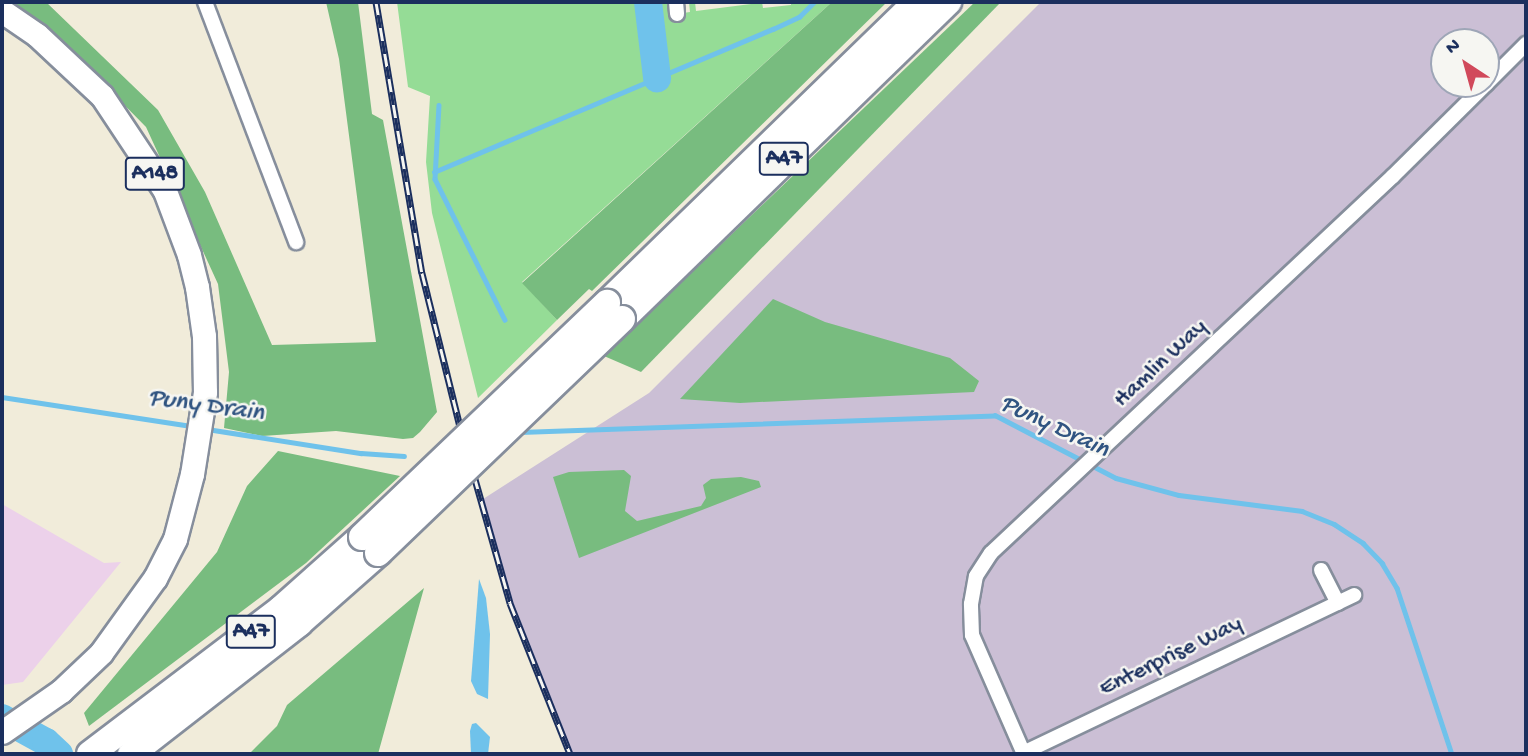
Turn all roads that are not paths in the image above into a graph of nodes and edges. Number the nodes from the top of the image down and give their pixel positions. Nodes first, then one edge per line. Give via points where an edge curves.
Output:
1 (205, 2) edge
2 (916, 2) edge
3 (948, 2) edge
4 (2, 11) edge
5 (1526, 44) edge
6 (1500, 70) edge
7 (1472, 98) edge
8 (296, 242) dead end
9 (615, 311) junction
10 (1321, 570) dead end
11 (1354, 595) dead end
12 (1338, 603) junction
13 (144, 729) junction
14 (2, 732) edge
15 (90, 754) edge
16 (131, 754) edge
17 (1024, 754) edge

1 - 8 street
2 - 9 highway, A47
3 - 9 highway, A47
4 - 14 main road, A148 via 37,35 102,96 165,191 197,287 205,392 192,474 175,539 155,578 101,653 61,691
5 - 6 street, Hamlin Way
7 - 17 street, Hamlin Way via 991,553 976,576 972,635
9 - 13 highway, A47, bridge via 370,545 282,608
10 - 12 street
11 - 12 street, Enterprise Way
12 - 17 street, Enterprise Way
13 - 15 highway, A47
13 - 16 highway, A47

